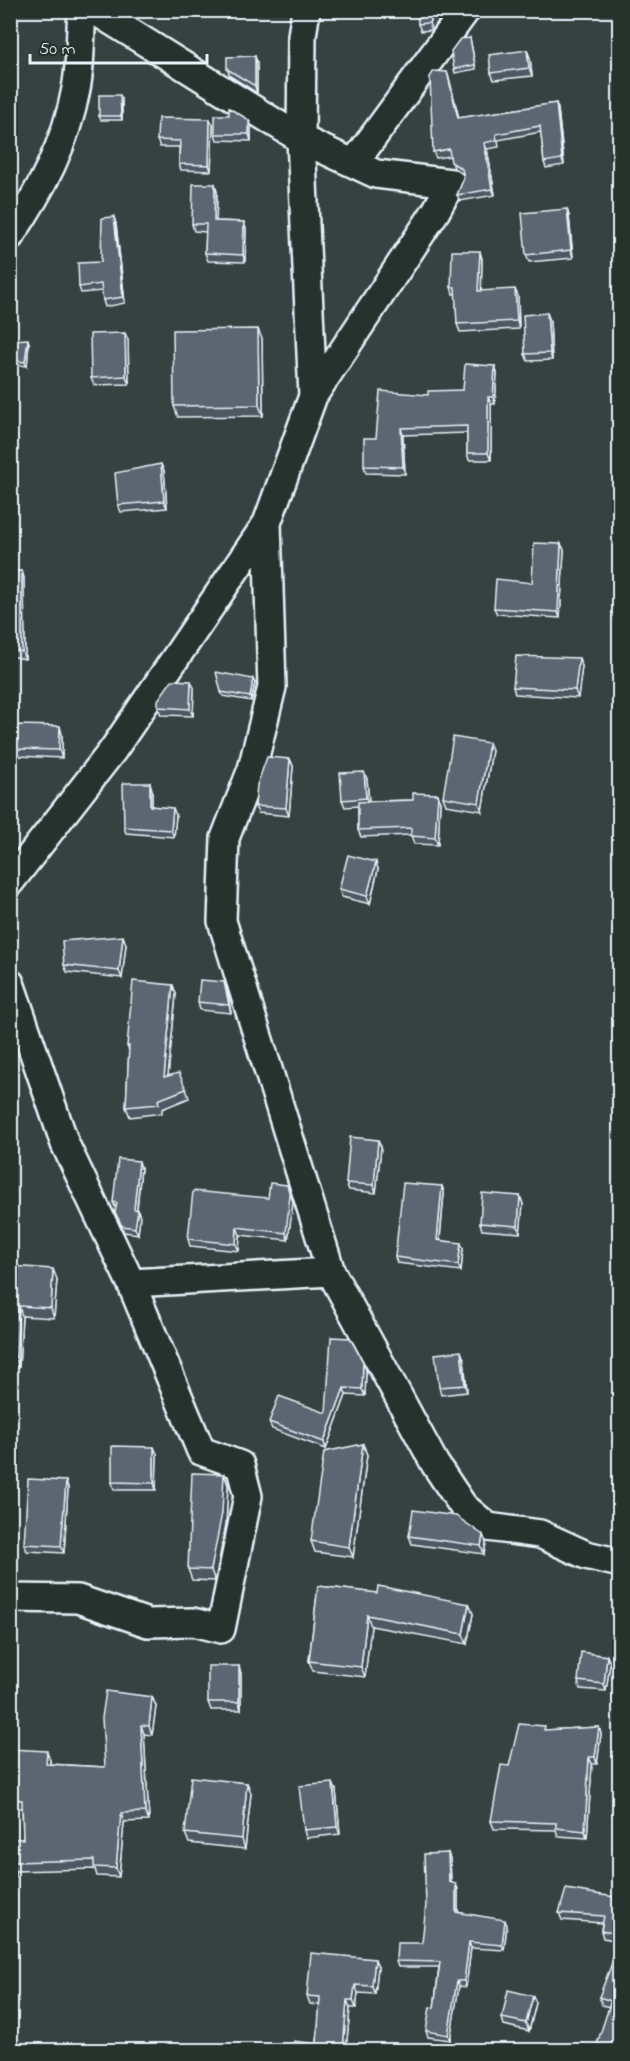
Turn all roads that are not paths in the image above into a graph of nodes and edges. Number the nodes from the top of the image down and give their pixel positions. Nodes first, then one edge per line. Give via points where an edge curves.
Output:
1 (82, 10) edge
2 (94, 10) edge
3 (306, 10) edge
4 (466, 10) edge
5 (301, 139) junction
6 (354, 164) junction
7 (10, 236) edge
8 (313, 396) junction
9 (267, 524) junction
10 (10, 882) edge
11 (10, 983) edge
12 (331, 1272) junction
13 (131, 1283) junction
14 (620, 1563) edge
15 (10, 1598) edge

1 - 7 street via 76,89 63,135 42,188
2 - 5 street
3 - 5 street
4 - 6 street
5 - 6 street
5 - 8 street
6 - 8 street via 376,174 451,183
8 - 9 street
9 - 10 street via 113,750
9 - 12 street via 272,687 252,769 225,838 222,921
11 - 13 street via 65,1143
12 - 13 street
12 - 14 street via 435,1464 463,1506 488,1527 540,1534 586,1555
13 - 15 street via 201,1451 240,1465 248,1496 221,1629 193,1622 148,1623 78,1599

